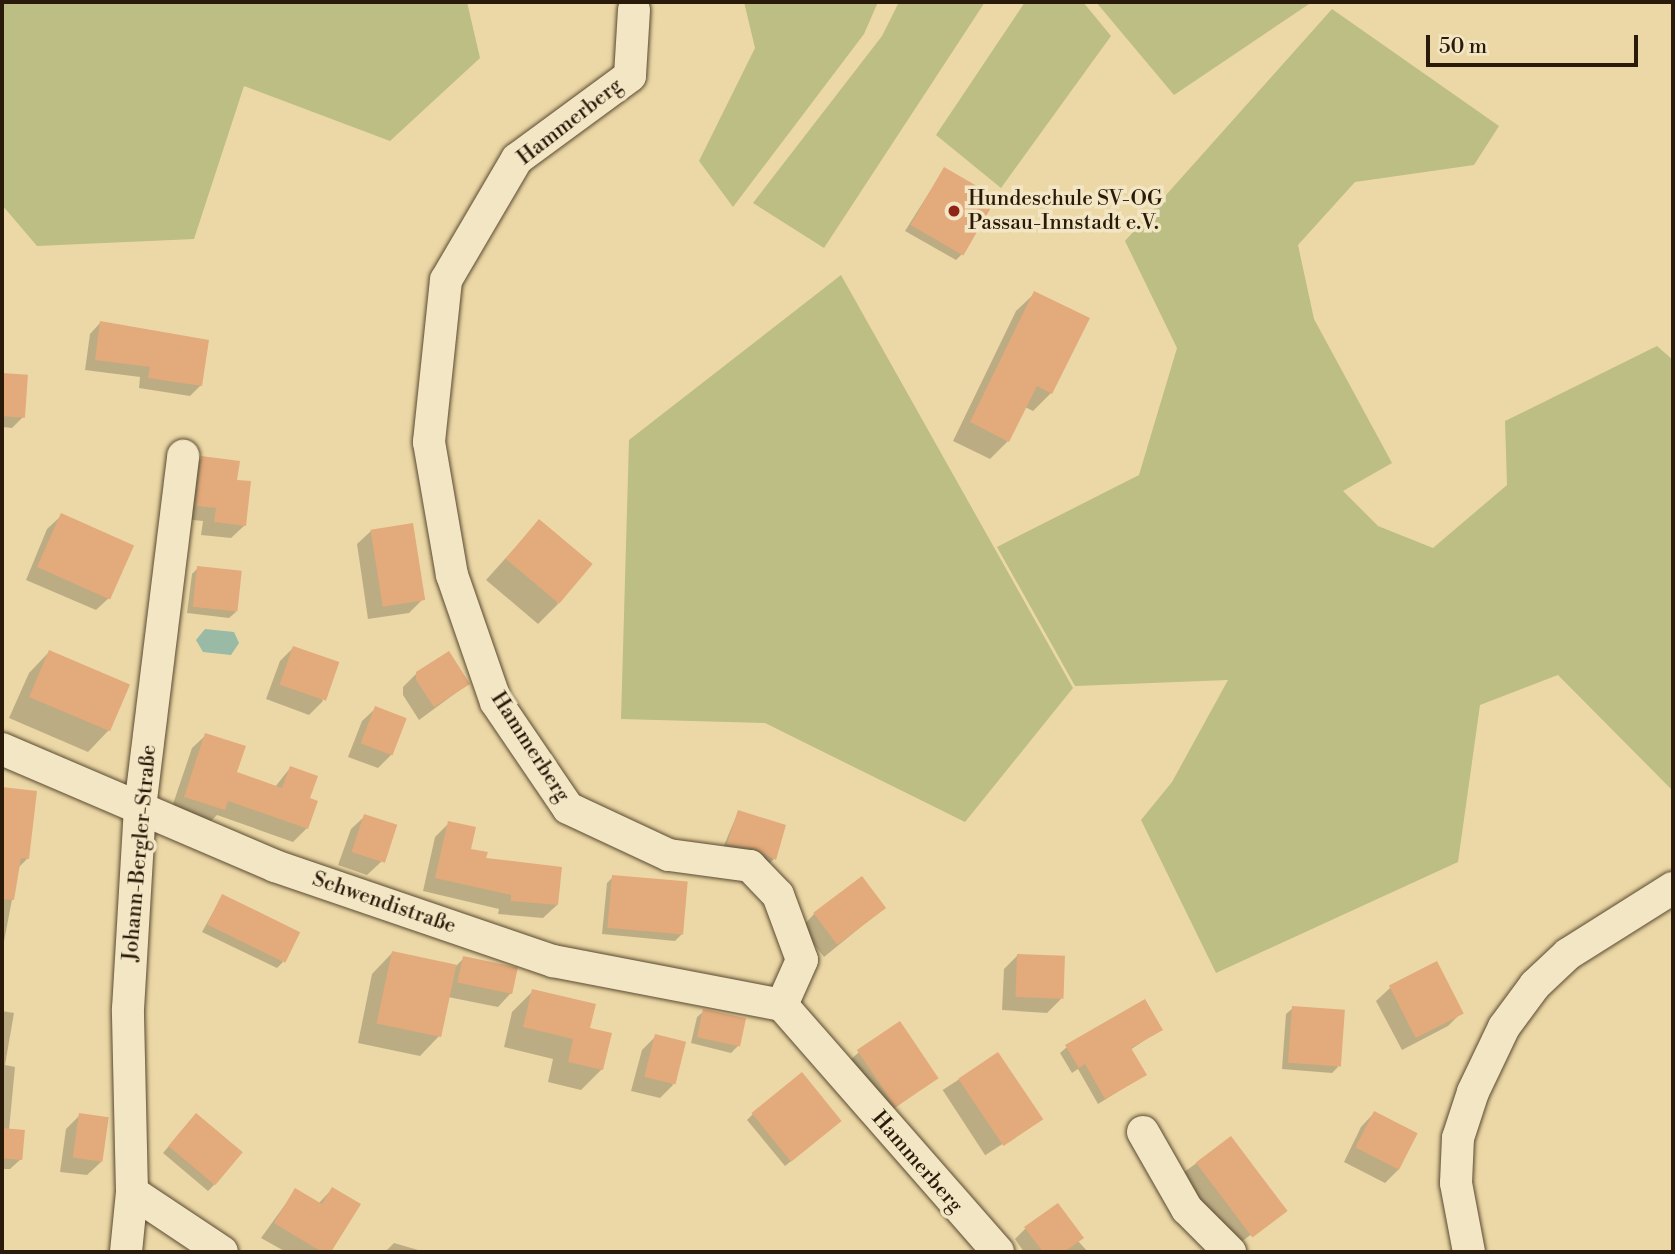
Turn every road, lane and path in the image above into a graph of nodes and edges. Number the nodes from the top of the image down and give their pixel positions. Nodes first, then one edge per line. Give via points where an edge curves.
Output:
1 (634, 10) dead end
2 (183, 456) dead end
3 (2, 749) edge
4 (140, 808) junction
5 (1673, 888) edge
6 (782, 1005) junction
7 (1143, 1132) dead end
8 (132, 1192) junction
9 (126, 1252) edge
10 (222, 1252) edge
11 (998, 1252) edge
12 (1230, 1252) edge
13 (1469, 1252) edge

1 - 6 street, Hammerberg via 630,76 517,159 446,280 429,442 452,575 496,702 568,808 669,855 750,866 778,895 802,960
2 - 4 street, Johann-Bergler-Straße
3 - 4 street, Schwendistraße
4 - 6 street, Schwendistraße via 275,866 553,961
4 - 8 street, Johann-Bergler-Straße via 128,1009
5 - 13 street via 1568,954 1535,985 1504,1027 1458,1138 1456,1184
6 - 11 street, Hammerberg
7 - 12 street via 1187,1209
8 - 9 street, Johann-Bergler-Straße
8 - 10 street

